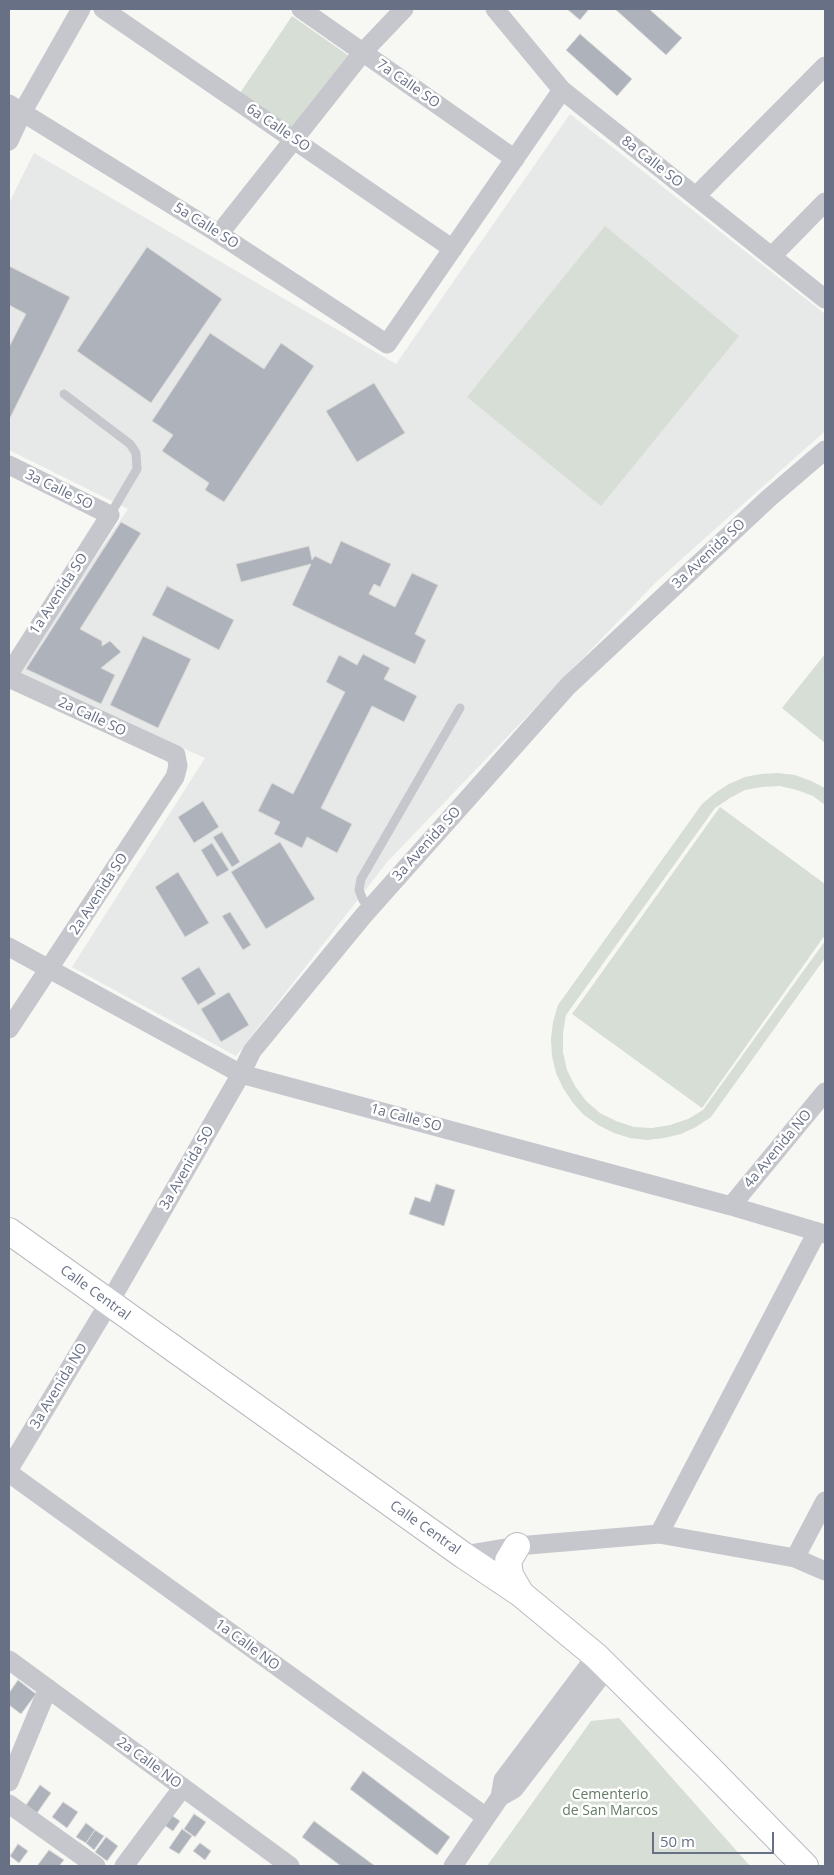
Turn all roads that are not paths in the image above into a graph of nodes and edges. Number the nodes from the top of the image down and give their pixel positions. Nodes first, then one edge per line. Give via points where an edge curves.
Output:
1 (81, 9) edge
2 (103, 9) edge
3 (301, 9) edge
4 (404, 9) edge
5 (495, 9) edge
6 (363, 52) junction
7 (825, 66) edge
8 (562, 90) junction
9 (16, 108) edge
10 (294, 139) junction
11 (9, 141) edge
12 (515, 159) junction
13 (696, 196) junction
14 (825, 202) edge
15 (219, 234) junction
16 (453, 249) junction
17 (772, 256) junction
18 (825, 299) edge
19 (64, 394) dead end
20 (825, 450) edge
21 (9, 465) edge
22 (110, 515) junction
23 (9, 674) edge
24 (9, 678) edge
25 (460, 708) dead end
26 (176, 755) joint
27 (370, 908) junction
28 (9, 947) edge
29 (49, 970) junction
30 (9, 1029) edge
31 (241, 1074) junction
32 (825, 1092) edge
33 (731, 1206) junction
34 (9, 1231) edge
35 (821, 1233) edge
36 (109, 1303) junction
37 (9, 1471) edge
38 (825, 1501) edge
39 (659, 1534) junction
40 (517, 1546) junction
41 (463, 1555) junction
42 (795, 1558) junction
43 (825, 1571) edge
44 (521, 1594) junction
45 (9, 1660) edge
46 (602, 1662) junction
47 (48, 1688) junction
48 (9, 1782) edge
49 (183, 1788) junction
50 (9, 1804) edge
51 (486, 1817) junction
52 (96, 1866) edge
53 (124, 1866) edge
54 (290, 1866) edge
55 (453, 1866) edge
56 (805, 1866) edge

1 - 9 street
2 - 10 street, 6a Calle SO
3 - 6 street, 7a Calle SO
4 - 6 street
5 - 8 street, 8a Calle SO
6 - 10 street
6 - 12 street, 7a Calle SO
7 - 13 street
8 - 12 street
8 - 13 street, 8a Calle SO
9 - 11 street
9 - 15 street, 5a Calle SO
10 - 15 street
10 - 16 street, 6a Calle SO
12 - 16 street
13 - 17 street, 8a Calle SO
14 - 17 street
15 - 16 street, 5a Calle SO via 387,344
17 - 18 street, 8a Calle SO
19 - 22 lane via 130,444 136,453 137,469
20 - 27 street, 3a Avenida SO via 769,498 568,686
21 - 22 street, 3a Calle SO
22 - 23 street, 1a Avenida SO
24 - 26 street, 2a Calle SO
25 - 27 lane via 361,879 359,890
26 - 29 street, 2a Avenida SO via 175,778
27 - 31 street, 3a Avenida SO via 252,1051
28 - 29 street, 1a Calle SO
29 - 30 street, 2a Avenida SO
29 - 31 street, 1a Calle SO
31 - 33 street, 1a Calle SO
31 - 36 street, 3a Avenida SO
32 - 33 street, 4a Avenida NO
33 - 35 street, 1a Calle SO
34 - 36 main road, Calle Central
35 - 39 street
36 - 37 street, 3a Avenida NO
36 - 41 main road, Calle Central
37 - 51 street, 1a Calle NO
38 - 42 street
39 - 40 street
39 - 42 street
40 - 41 street
40 - 44 main road via 508,1561 510,1575
41 - 44 main road, Calle Central
42 - 43 street
44 - 46 main road, Calle Central
45 - 47 street, 2a Calle NO
46 - 51 street via 503,1780 500,1797
46 - 56 main road, Calle Central
47 - 48 street
47 - 49 street, 2a Calle NO
49 - 53 street
49 - 54 street, 2a Calle NO
50 - 52 street
51 - 55 street

